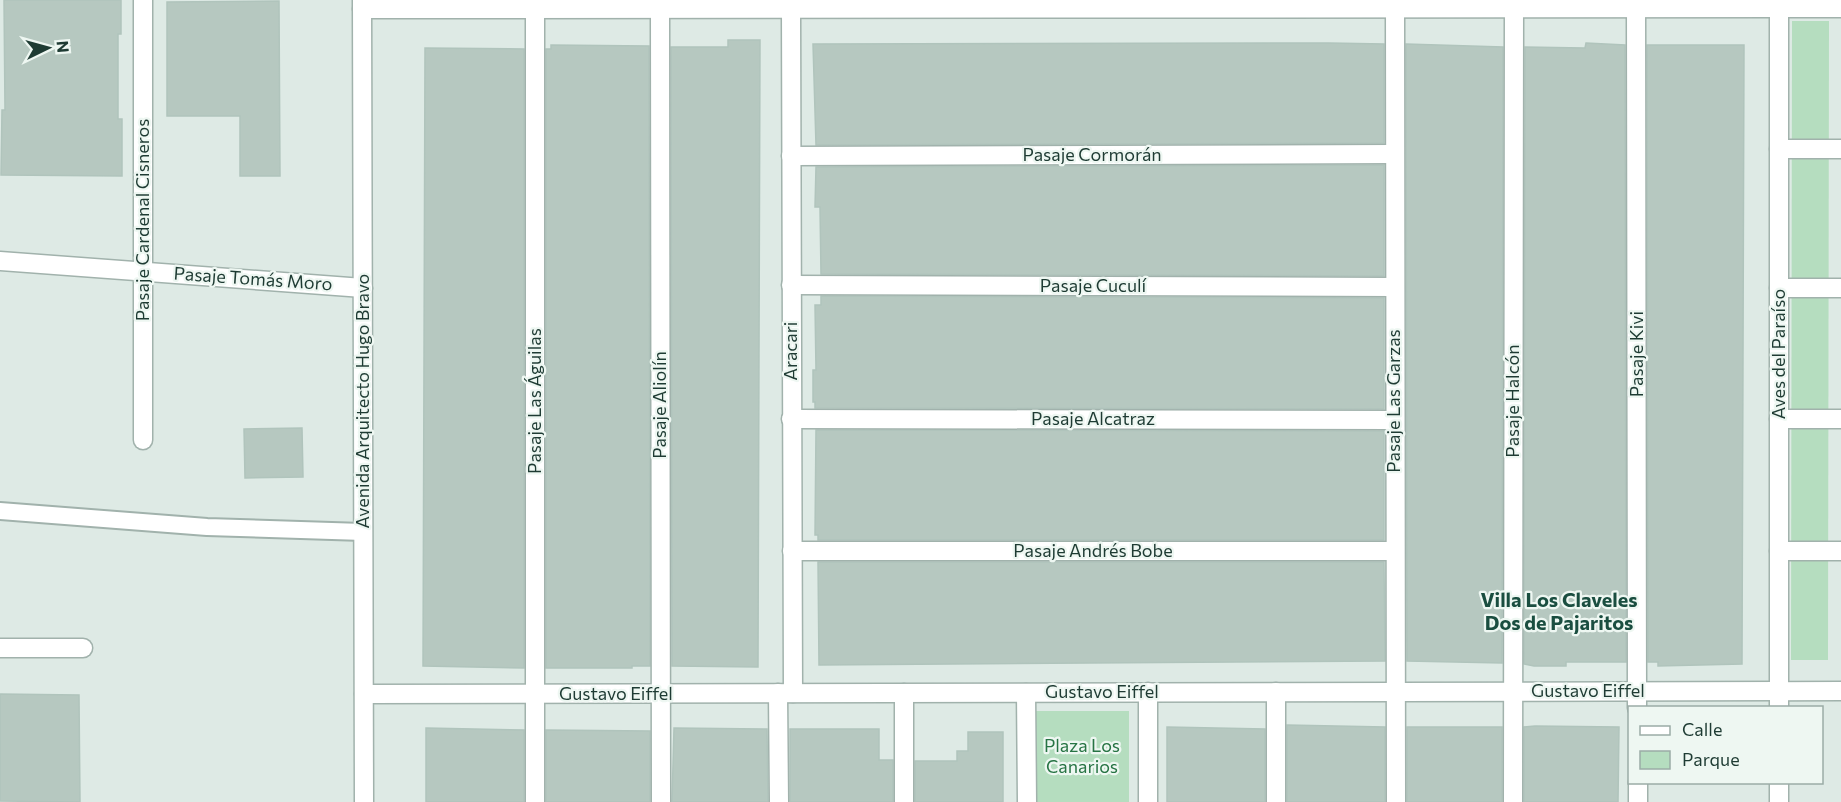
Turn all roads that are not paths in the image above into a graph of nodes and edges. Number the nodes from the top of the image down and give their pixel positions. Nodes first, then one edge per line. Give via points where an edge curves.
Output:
1 (143, 0) edge
2 (1514, 3) edge
3 (362, 4) edge
4 (535, 4) edge
5 (1137, 4) edge
6 (1262, 4) edge
7 (1395, 4) edge
8 (1636, 4) edge
9 (1779, 4) edge
10 (791, 8) junction
11 (1841, 8) edge
12 (660, 9) junction
13 (1841, 148) edge
14 (1779, 149) junction
15 (1394, 154) junction
16 (791, 156) junction
17 (0, 261) edge
18 (142, 271) junction
19 (791, 285) junction
20 (1394, 287) junction
21 (363, 288) junction
22 (1779, 288) junction
23 (1841, 288) edge
24 (791, 419) junction
25 (1779, 419) junction
26 (1841, 419) edge
27 (1394, 420) junction
28 (143, 440) dead end
29 (0, 511) edge
30 (363, 532) junction
31 (792, 551) junction
32 (1395, 551) junction
33 (1779, 551) junction
34 (1841, 551) edge
35 (0, 648) edge
36 (83, 648) dead end
37 (1841, 690) edge
38 (1396, 691) junction
39 (1148, 692) junction
40 (1276, 692) junction
41 (1513, 692) junction
42 (786, 693) junction
43 (904, 693) junction
44 (1026, 693) junction
45 (364, 694) junction
46 (535, 694) junction
47 (661, 694) junction
48 (1637, 699) edge
49 (1779, 699) edge
50 (1638, 784) edge
51 (1779, 784) edge
52 (364, 802) edge
53 (535, 802) edge
54 (661, 802) edge
55 (779, 802) edge
56 (904, 802) edge
57 (1027, 802) edge
58 (1148, 802) edge
59 (1276, 802) edge
60 (1396, 802) edge
61 (1513, 802) edge
62 (1638, 802) edge
63 (1779, 802) edge

1 - 18 street, Pasaje Cardenal Cisneros
2 - 7 street
2 - 8 street
2 - 41 street, Pasaje Halcón
3 - 4 street
3 - 21 street, Avenida Arquitecto Hugo Bravo
4 - 12 street
4 - 46 street, Pasaje Las Águilas
5 - 6 street
5 - 10 street
6 - 7 street
7 - 15 street, Pasaje Las Garzas
8 - 9 street
8 - 48 street, Pasaje Kivi
9 - 11 street
9 - 14 street, Aves del Paraíso
10 - 12 street
10 - 16 street, Aracari
12 - 47 street, Pasaje Aliolín
13 - 14 street
14 - 22 street, Aves del Paraíso
15 - 16 street, Pasaje Cormorán
15 - 20 street, Pasaje Las Garzas
16 - 19 street, Aracari
17 - 18 street, Pasaje Tomás Moro
18 - 21 street, Pasaje Tomás Moro
18 - 28 street, Pasaje Cardenal Cisneros
19 - 20 street, Pasaje Cuculí
19 - 24 street, Aracari
20 - 27 street, Pasaje Las Garzas
21 - 30 street, Avenida Arquitecto Hugo Bravo
22 - 23 street
22 - 25 street, Aves del Paraíso
24 - 27 street, Pasaje Alcatraz
24 - 31 street, Aracari
25 - 26 street
25 - 33 street, Aves del Paraíso
27 - 32 street, Pasaje Las Garzas
29 - 30 lane via 207,527
30 - 45 street, Avenida Arquitecto Hugo Bravo
31 - 32 street, Pasaje Andrés Bobe
31 - 42 street, Aracari
32 - 38 street, Pasaje Las Garzas
33 - 34 street
33 - 49 street, Aves del Paraíso
35 - 36 street
37 - 49 street, Gustavo Eiffel
38 - 40 street, Gustavo Eiffel
38 - 41 street, Gustavo Eiffel
38 - 60 street, Pasaje Las Garzas
39 - 40 street, Gustavo Eiffel
39 - 44 street, Gustavo Eiffel
39 - 58 street
40 - 59 street
41 - 48 street, Gustavo Eiffel
41 - 61 street, Pasaje Halcón
42 - 43 street, Gustavo Eiffel
42 - 47 street, Gustavo Eiffel
42 - 55 street, Aracari
43 - 44 street, Gustavo Eiffel
43 - 56 street
44 - 57 street
45 - 46 street, Gustavo Eiffel
45 - 52 street, Avenida Arquitecto Hugo Bravo
46 - 47 street, Gustavo Eiffel
46 - 53 street, Pasaje Las Águilas
47 - 54 street, Pasaje Aliolín
48 - 49 street, Gustavo Eiffel
50 - 62 street
51 - 63 street

